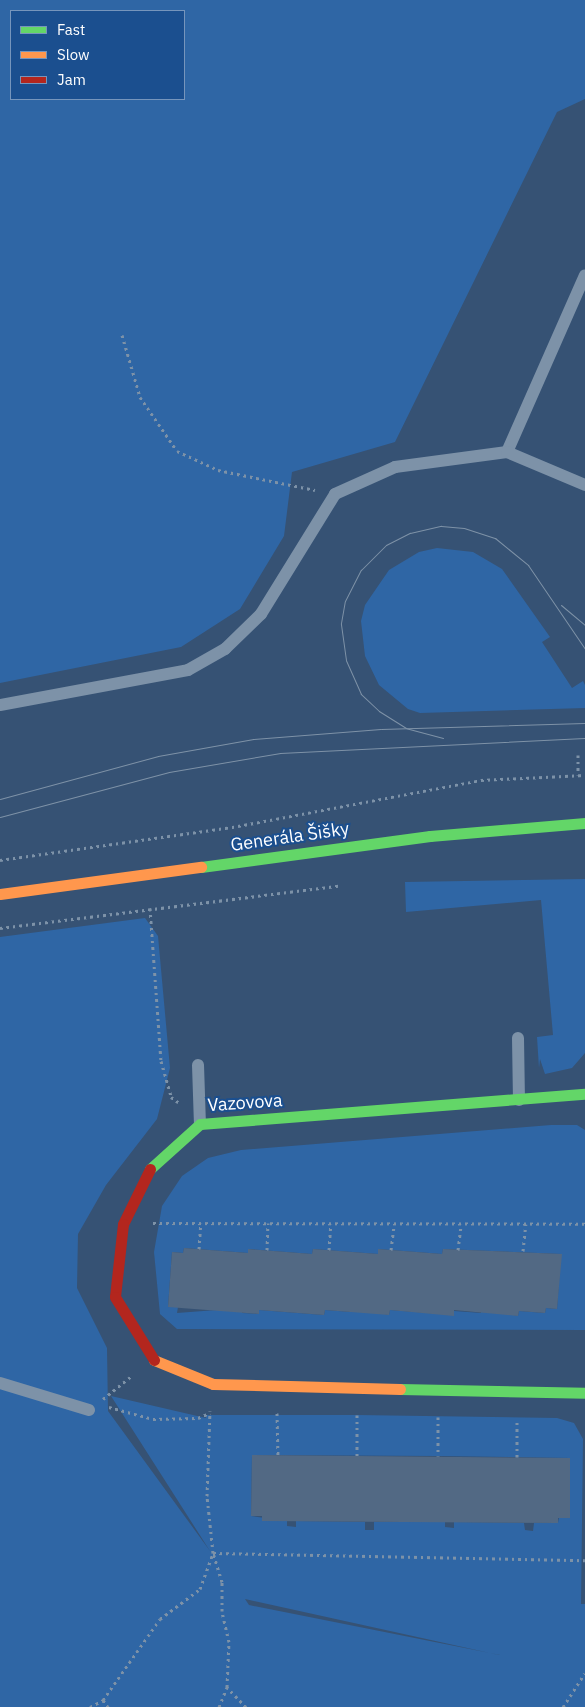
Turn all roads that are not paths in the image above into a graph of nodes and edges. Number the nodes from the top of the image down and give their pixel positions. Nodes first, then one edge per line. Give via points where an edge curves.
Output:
1 (585, 275) edge
2 (507, 452) junction
3 (585, 485) edge
4 (0, 705) edge
5 (585, 823) edge
6 (0, 894) edge
7 (518, 1038) dead end
8 (198, 1065) dead end
9 (585, 1094) edge
10 (519, 1100) junction
11 (200, 1121) junction
12 (0, 1383) edge
13 (585, 1393) edge
14 (89, 1410) road end

1 - 2 lane
2 - 3 lane
2 - 4 lane via 418,461 395,467 335,494 261,614 225,649 188,670
5 - 6 street, Generála Šišky via 412,838
7 - 10 lane
8 - 11 lane
9 - 10 street, Vazovova
10 - 11 street, Vazovova
11 - 13 street, Vazovova via 152,1164 123,1224 115,1297 151,1359 213,1384
12 - 14 lane

